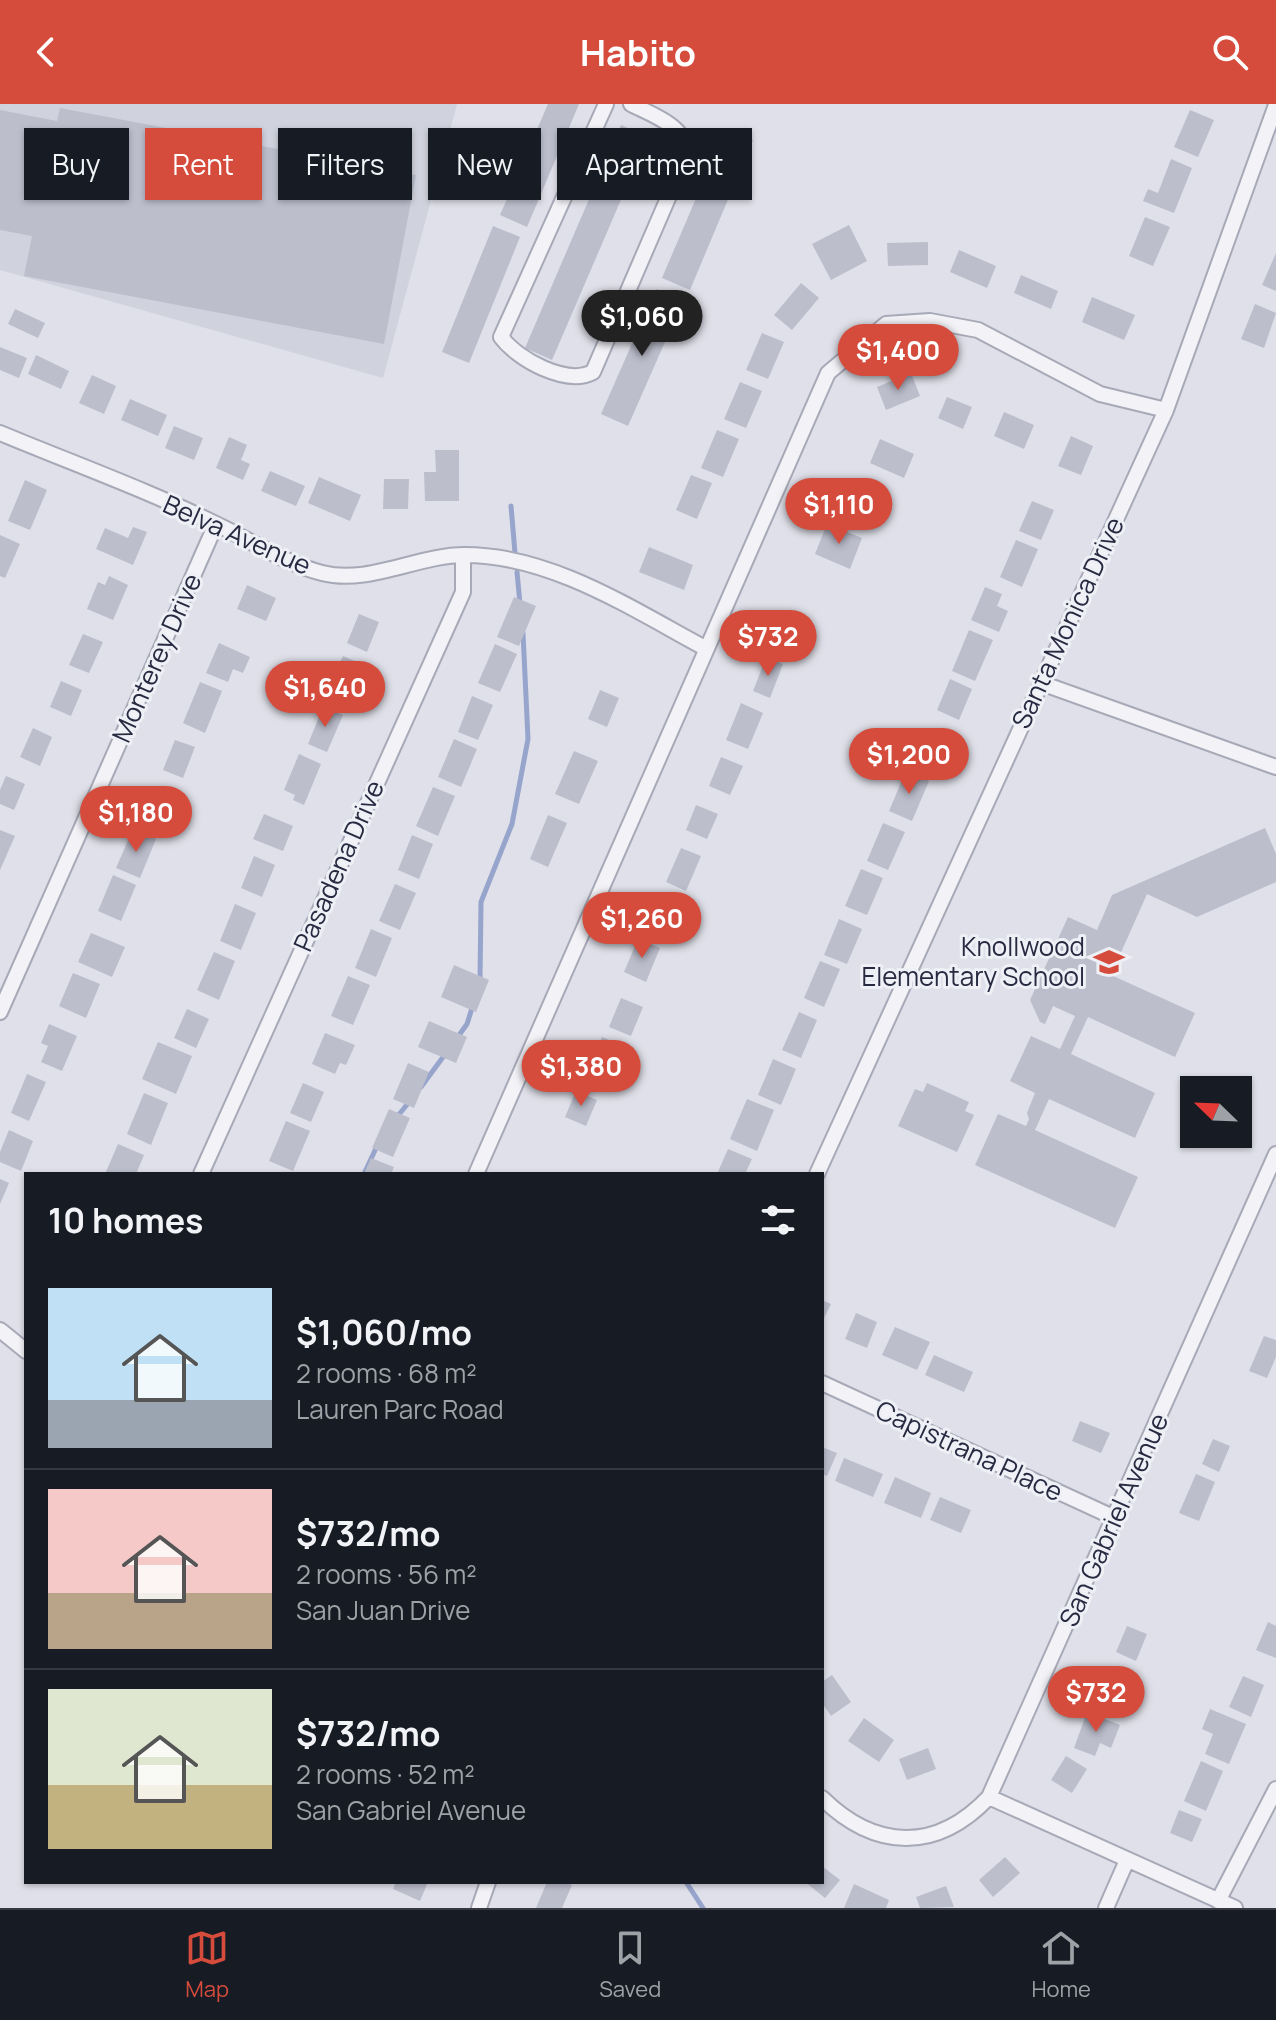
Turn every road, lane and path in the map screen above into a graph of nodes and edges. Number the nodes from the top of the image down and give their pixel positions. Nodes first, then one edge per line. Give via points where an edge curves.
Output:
1 (606, 104) edge
2 (631, 104) edge
3 (1276, 105) edge
4 (1166, 410) junction
5 (0, 433) edge
6 (216, 524) junction
7 (463, 555) junction
8 (705, 648) junction
9 (1041, 683) junction
10 (1276, 767) edge
11 (0, 1012) edge
12 (1276, 1154) edge
13 (202, 1172) edge
14 (477, 1172) edge
15 (818, 1172) edge
16 (0, 1330) edge
17 (24, 1349) edge
18 (824, 1384) edge
19 (1115, 1518) junction
20 (1276, 1789) edge
21 (989, 1797) junction
22 (824, 1800) edge
23 (1127, 1860) junction
24 (487, 1884) edge
25 (1218, 1901) junction
26 (479, 1908) edge
27 (1106, 1908) edge
28 (1235, 1908) edge

1 - 2 street via 501,337 524,357 582,377 593,372 686,149 665,122
3 - 4 street, Santa Monica Drive
4 - 8 street via 1100,394 978,330 930,321 886,324 828,373
4 - 9 street, Santa Monica Drive
5 - 6 street, Belva Avenue
6 - 7 street, Belva Avenue via 324,574 351,577
6 - 11 street, Monterey Drive
7 - 8 street, Belva Avenue via 547,571
7 - 13 street, Pasadena Drive via 463,592
8 - 14 street
9 - 10 street
9 - 15 street, Santa Monica Drive
12 - 19 street, San Gabriel Avenue
16 - 17 street
18 - 19 street, Capistrana Place
19 - 21 street, San Gabriel Avenue
20 - 25 street
21 - 22 street, San Gabriel Avenue via 958,1824 922,1838 900,1839 847,1821
21 - 23 street
23 - 25 street
23 - 27 street
24 - 26 street
25 - 28 street

